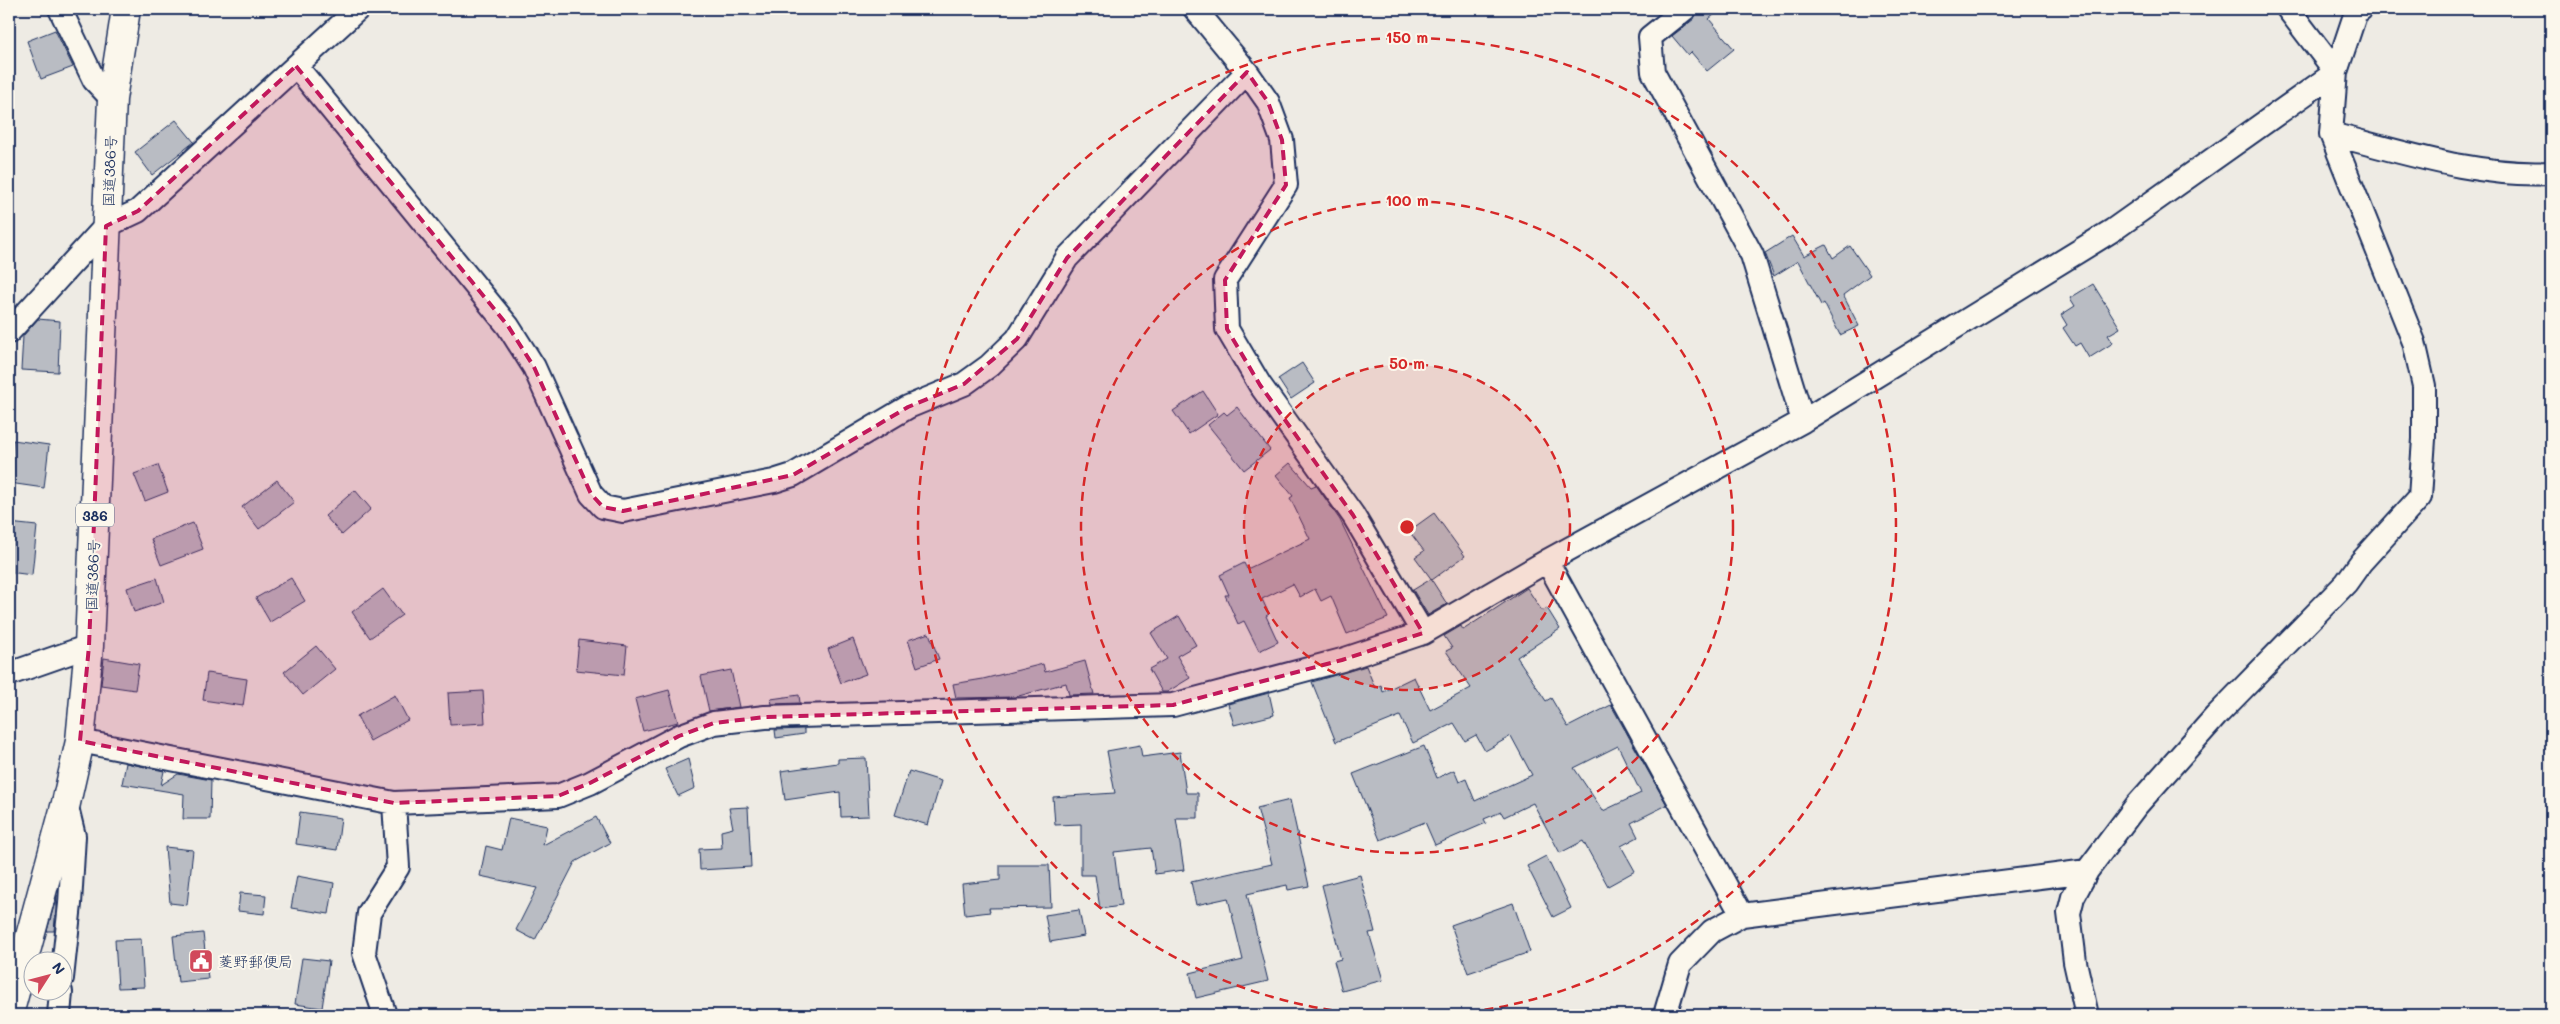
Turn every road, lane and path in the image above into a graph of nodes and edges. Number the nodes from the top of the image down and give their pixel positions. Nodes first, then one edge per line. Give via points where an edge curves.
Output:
1 (60, 9) edge
2 (126, 9) edge
3 (358, 9) edge
4 (1195, 9) edge
5 (1685, 9) edge
6 (2288, 9) edge
7 (2360, 9) edge
8 (296, 66) junction
9 (1247, 72) junction
10 (2336, 72) junction
11 (112, 99) junction
12 (2331, 134) junction
13 (2551, 173) edge
14 (106, 226) junction
15 (9, 332) edge
16 (1803, 421) junction
17 (1547, 561) junction
18 (1423, 633) junction
19 (89, 646) junction
20 (9, 674) edge
21 (80, 740) junction
22 (66, 803) junction
23 (394, 803) junction
24 (2087, 871) junction
25 (1742, 915) junction
26 (65, 952) edge
27 (60, 1002) edge
28 (9, 1014) edge
29 (59, 1015) edge
30 (385, 1015) edge
31 (1665, 1015) edge
32 (2088, 1015) edge

1 - 11 street via 94,80
2 - 11 highway, 国道386号 / 386
3 - 8 street
4 - 9 street
5 - 16 street via 1650,37 1653,72 1752,255
6 - 10 street
7 - 10 street via 2356,12
8 - 9 street via 508,326 534,367 591,494 603,507 623,511 793,475 908,407 964,384 1017,339 1067,258
8 - 14 street via 138,210
9 - 18 street via 1268,102 1282,140 1286,185 1225,280 1227,329 1260,385 1353,515
10 - 12 street
10 - 16 street via 2113,230
11 - 14 highway, 国道386号 / 386
12 - 13 street via 2439,162 2522,173
12 - 24 street via 2414,342 2424,386 2420,497 2346,583 2216,716 2136,806
14 - 15 street
14 - 19 highway, 国道386号 / 386
16 - 17 street
17 - 18 street
17 - 25 street
18 - 23 street via 1342,660 1173,705 765,717 714,723 679,736 590,783 558,796
19 - 20 street
19 - 21 highway, 国道386号 / 386
21 - 22 highway, 国道386号 / 386
21 - 23 street
22 - 26 street via 74,836
22 - 28 highway, 国道386号 / 386
23 - 30 street via 398,867 369,913 364,953
24 - 25 street
24 - 32 street via 2073,897 2069,913 2075,962
25 - 31 street via 1712,931 1680,964
27 - 29 street

